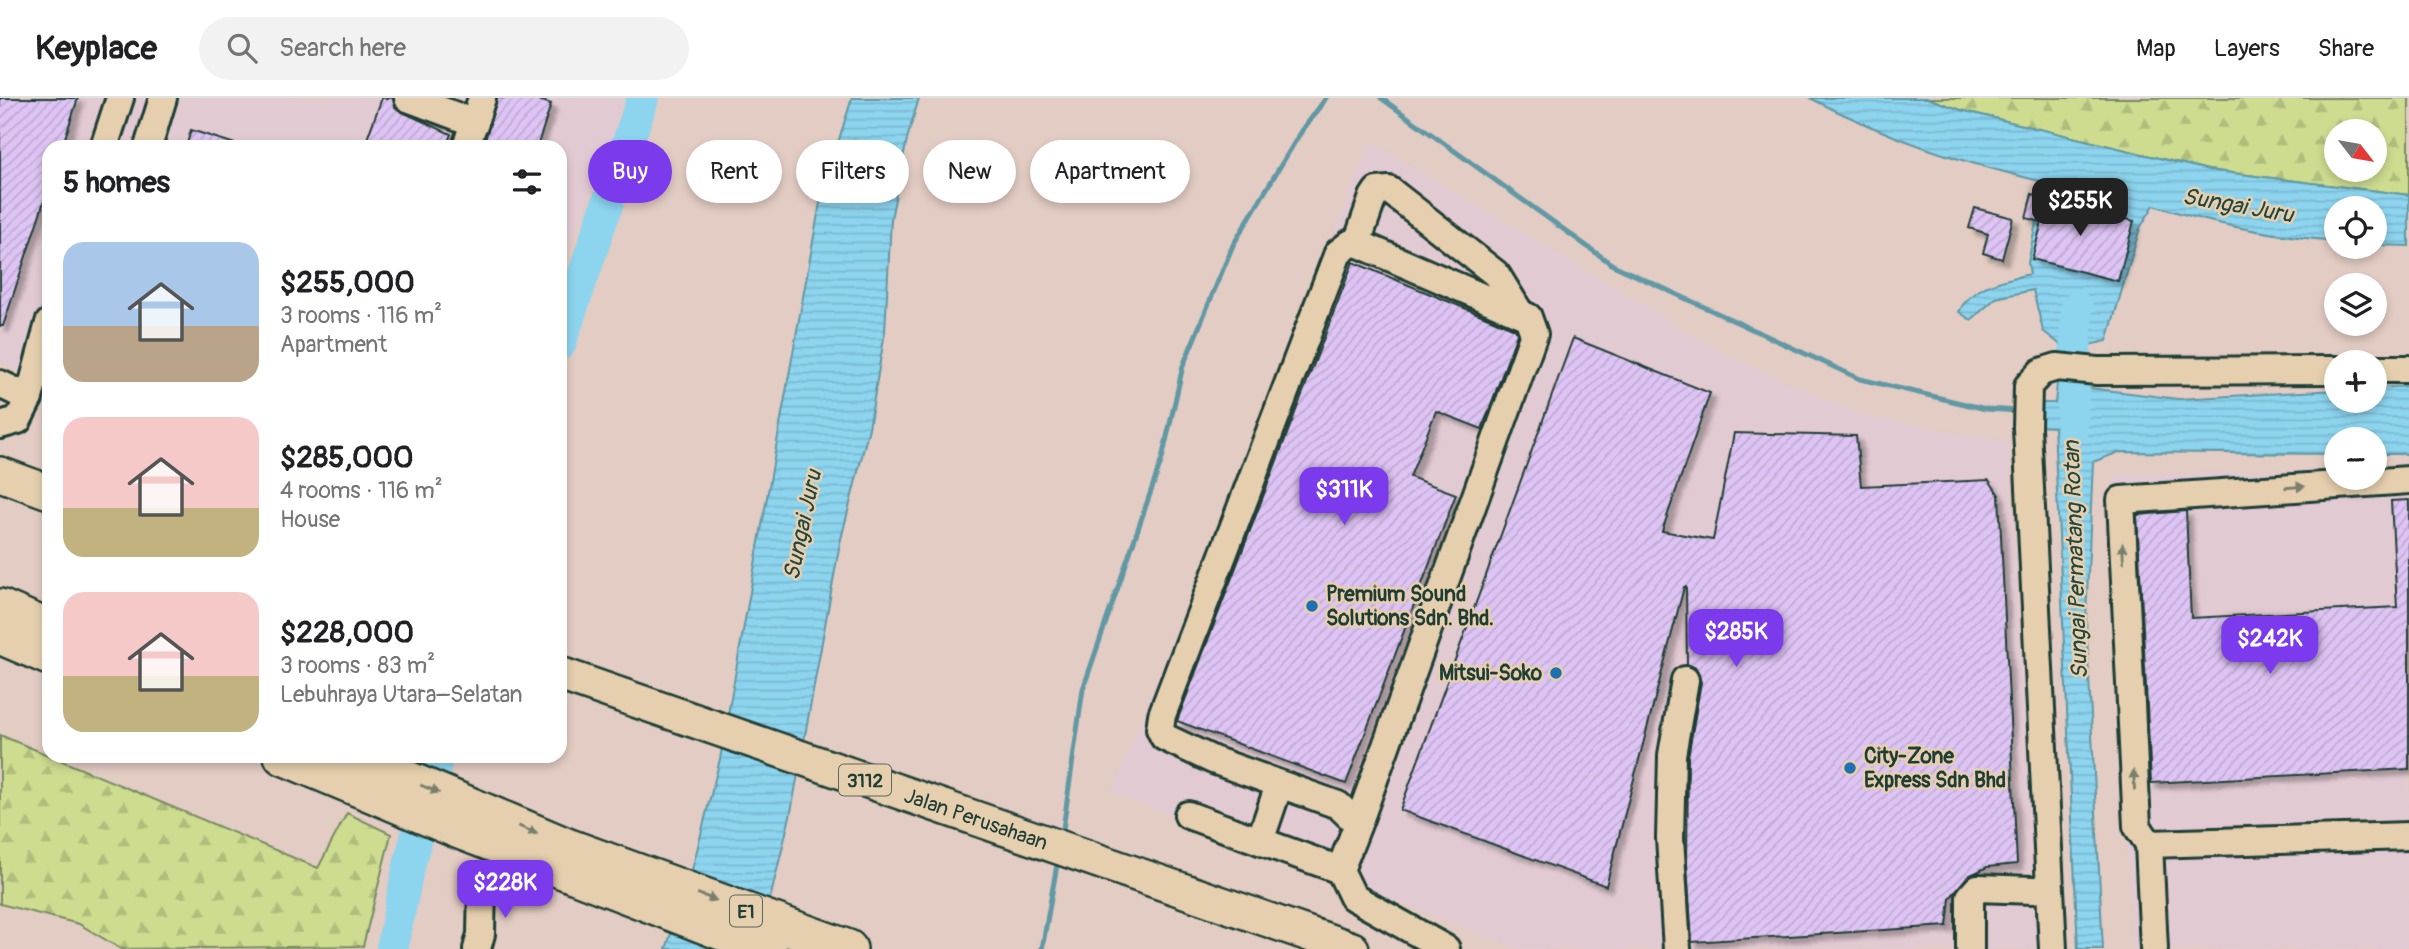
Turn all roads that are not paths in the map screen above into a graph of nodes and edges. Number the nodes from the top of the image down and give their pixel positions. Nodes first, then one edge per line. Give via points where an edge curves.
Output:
1 (120, 98) edge
2 (163, 98) edge
3 (408, 98) edge
4 (482, 98) edge
5 (471, 135) edge
6 (106, 140) edge
7 (150, 140) edge
8 (1357, 243) junction
9 (1520, 313) junction
10 (42, 349) edge
11 (2387, 369) edge
12 (2409, 369) edge
13 (2324, 370) edge
14 (0, 384) edge
15 (29, 398) junction
16 (0, 425) edge
17 (0, 474) edge
18 (2409, 480) edge
19 (42, 489) edge
20 (0, 608) edge
21 (42, 626) edge
22 (0, 635) edge
23 (42, 653) edge
24 (567, 676) edge
25 (1685, 680) dead end
26 (307, 763) edge
27 (360, 763) edge
28 (1279, 785) junction
29 (393, 788) junction
30 (2028, 801) dead end
31 (1188, 815) dead end
32 (1358, 824) junction
33 (2409, 836) edge
34 (1260, 841) junction
35 (2149, 844) junction
36 (1340, 870) junction
37 (482, 883) dead end
38 (640, 887) junction
39 (2033, 890) junction
40 (477, 949) edge
41 (768, 949) edge
42 (848, 949) edge
43 (1352, 949) edge
44 (1446, 949) edge
45 (1677, 949) edge
46 (1970, 949) edge
47 (2034, 949) edge
48 (2053, 949) edge
49 (2154, 949) edge

1 - 6 street
2 - 7 street
3 - 5 street
4 - 5 street
8 - 9 street
8 - 9 street via 1373,197 1377,191 1388,190 1496,274
8 - 28 street via 1338,253 1162,715 1164,737
9 - 32 street via 1528,317 1534,334
10 - 15 street
11 - 12 street
13 - 48 street via 2057,367 2041,372 2028,386
14 - 15 street
15 - 16 street via 18,419
17 - 19 main road
35 -> 18 street via 2137,826 2121,500
20 - 21 highway
22 - 23 highway
24 - 43 main road, Jalan Perusahaan / 3112
25 - 45 street via 1672,755 1670,838
26 - 29 highway, E1
27 - 29 highway, E1
28 - 32 street via 1338,805
28 - 34 street
29 - 38 highway, E1 via 461,816 569,848
30 - 39 street
31 - 34 street
32 - 36 street
33 - 35 street
34 - 36 street
35 - 49 street
36 - 44 street via 1353,897
37 - 40 street
38 - 41 highway, E1
38 -> 42 highway, E1
39 - 46 street via 1973,891
39 - 47 street

